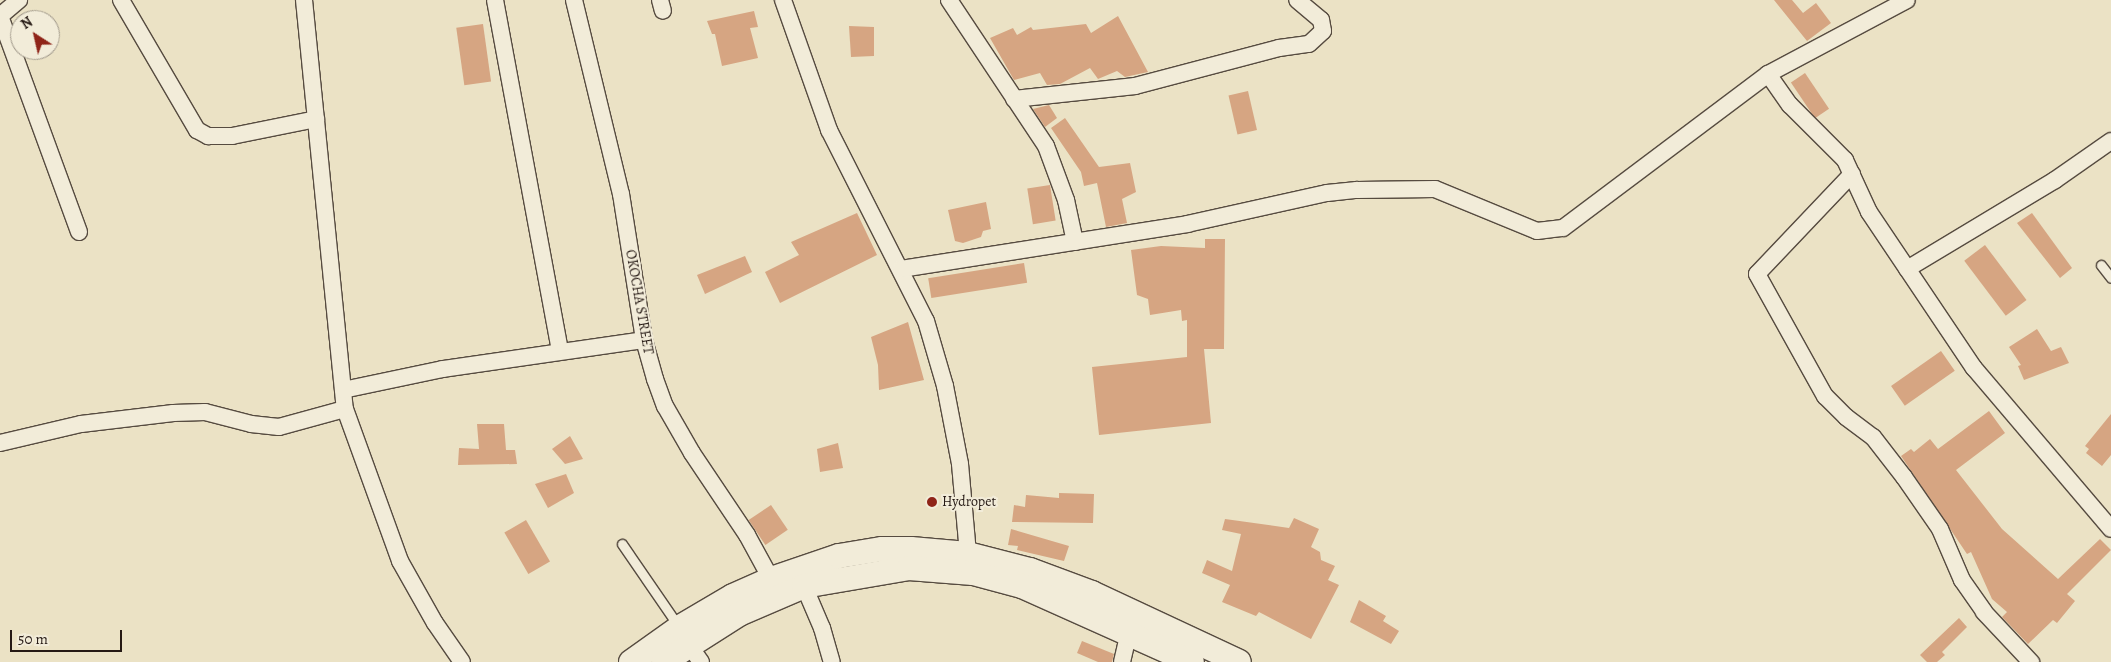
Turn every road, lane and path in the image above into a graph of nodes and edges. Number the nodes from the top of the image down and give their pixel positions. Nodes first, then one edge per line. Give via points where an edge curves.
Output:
1 (121, 0) edge
2 (304, 0) edge
3 (495, 0) edge
4 (574, 0) edge
5 (783, 0) edge
6 (949, 0) edge
7 (1296, 0) edge
8 (1907, 0) edge
9 (7, 8) edge
10 (1768, 74) junction
11 (1014, 99) junction
12 (316, 119) junction
13 (2111, 141) edge
14 (1852, 174) junction
15 (79, 232) dead end
16 (1075, 242) junction
17 (2101, 265) dead end
18 (901, 269) junction
19 (1907, 269) junction
20 (2111, 278) edge
21 (644, 340) junction
22 (560, 351) junction
23 (343, 390) junction
24 (345, 410) junction
25 (0, 444) edge
26 (2111, 529) edge
27 (622, 544) dead end
28 (968, 554) junction
29 (771, 578) junction
30 (804, 586) junction
31 (1129, 632) junction
32 (690, 644) edge
33 (462, 662) edge
34 (631, 662) edge
35 (664, 662) edge
36 (832, 662) edge
37 (1122, 662) edge
38 (1192, 662) edge
39 (1239, 662) edge
40 (2031, 662) edge

1 - 12 street via 197,130 208,136 232,136
2 - 12 street
3 - 22 street
4 - 21 street, OKOCHA STREET via 621,194
5 - 18 street via 829,130 852,180
6 - 11 street
7 - 11 street via 1321,20 1323,30 1309,44 1279,48 1135,86
8 - 10 street
9 - 15 street
10 - 14 street via 1790,105 1846,160
10 - 16 street via 1563,228 1537,231 1435,189 1357,190 1327,193 1187,224
11 - 16 street via 1055,165
12 - 23 street
13 - 19 street via 2055,180
14 - 19 street via 1869,212
14 - 40 street via 1757,274 1825,396 1873,437 1904,477 1940,529 1962,580 1984,612
16 - 18 street
17 - 20 lane
18 - 28 street via 926,322 944,386 960,464
19 - 26 street via 1974,368
21 - 22 street
21 - 29 street, OKOCHA STREET via 665,406
22 - 23 street via 443,369
23 - 24 street
24 - 25 street via 279,427 241,422 205,412 173,413 81,424
24 - 33 street via 400,561 435,623
27 - 32 lane
28 - 29 main road via 882,549 805,565
28 - 39 main road via 1030,570 1092,593
29 - 32 main road
30 - 31 main road via 886,570 972,573 1022,586
30 - 32 main road via 739,614
30 - 36 street
31 - 37 street
31 - 38 main road
32 - 34 main road
32 - 35 main road

